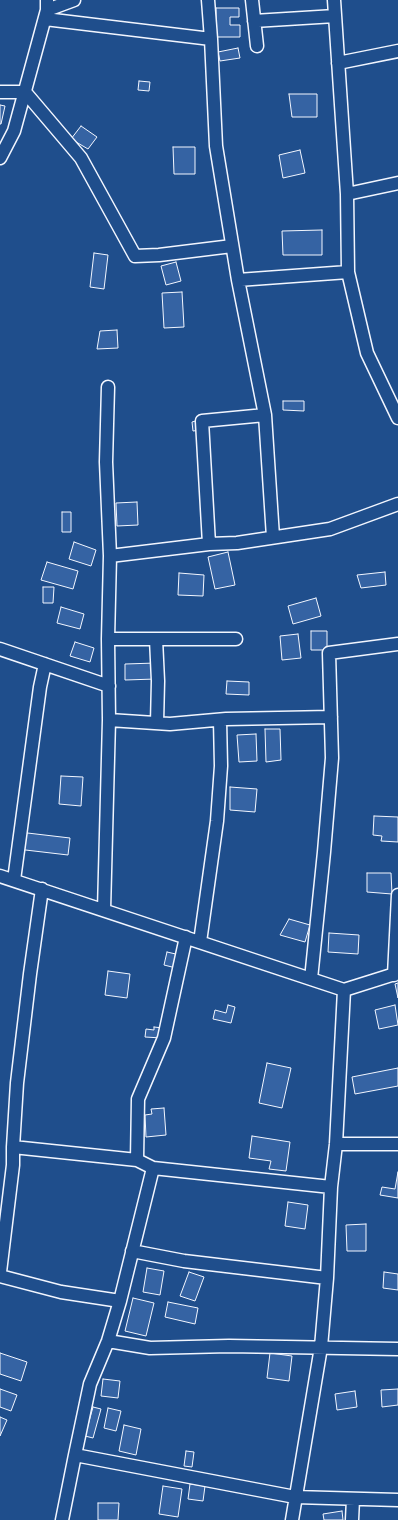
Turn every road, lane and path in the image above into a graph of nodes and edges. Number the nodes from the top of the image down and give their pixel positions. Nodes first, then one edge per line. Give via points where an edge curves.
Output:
1 (74, 0) edge
2 (208, 0) edge
3 (252, 0) edge
4 (334, 0) edge
5 (46, 10) edge
6 (335, 16) junction
7 (254, 21) junction
8 (211, 39) junction
9 (257, 46) dead end
10 (398, 52) edge
11 (338, 63) junction
12 (0, 92) edge
13 (25, 92) junction
14 (0, 158) edge
15 (398, 183) edge
16 (347, 194) junction
17 (232, 246) junction
18 (348, 272) junction
19 (238, 280) junction
20 (108, 388) dead end
21 (265, 415) junction
22 (398, 418) edge
23 (398, 504) edge
24 (273, 537) junction
25 (209, 544) junction
26 (110, 556) junction
27 (108, 639) junction
28 (156, 639) junction
29 (236, 639) dead end
30 (398, 644) edge
31 (0, 649) edge
32 (45, 664) junction
33 (109, 686) junction
34 (331, 717) junction
35 (109, 720) junction
36 (220, 720) junction
37 (157, 723) junction
38 (0, 876) edge
39 (14, 880) junction
40 (42, 889) junction
41 (398, 896) edge
42 (104, 910) junction
43 (186, 937) junction
44 (200, 942) junction
45 (396, 974) edge
46 (310, 979) junction
47 (344, 990) junction
48 (336, 1144) junction
49 (398, 1144) edge
50 (13, 1147) junction
51 (137, 1160) junction
52 (6, 1167) edge
53 (153, 1168) junction
54 (332, 1186) junction
55 (132, 1251) junction
56 (0, 1274) edge
57 (327, 1278) junction
58 (120, 1301) junction
59 (108, 1341) junction
60 (321, 1347) junction
61 (398, 1349) edge
62 (75, 1455) junction
63 (295, 1498) junction
64 (353, 1499) junction
65 (398, 1500) edge
66 (62, 1520) edge
67 (292, 1520) edge
68 (352, 1520) edge

1 - 5 street
2 - 8 street
3 - 7 street
4 - 6 street
5 - 8 street
5 - 13 street
6 - 7 street
6 - 11 street
7 - 9 street
8 - 17 street via 216,146
10 - 11 street
11 - 16 street
12 - 13 street
13 - 14 street via 14,131
13 - 17 street via 81,158 134,256
15 - 16 street
16 - 18 street
17 - 19 street
18 - 19 street
18 - 22 street via 367,353
19 - 21 street
20 - 26 street via 106,462
21 - 24 street
21 - 25 street via 202,420
23 - 24 street via 330,529
24 - 25 street
25 - 26 street
26 - 27 street
27 - 28 street
27 - 33 street
28 - 29 street
28 - 37 street
30 - 34 street via 329,653
31 - 32 street
32 - 33 street
32 - 39 street
33 - 35 street
34 - 36 street
34 - 46 street via 332,758
35 - 37 street
35 - 42 street
36 - 37 street
36 - 44 street via 217,821
38 - 39 street
39 - 40 street
40 - 42 street
40 - 50 street via 18,1074
41 - 45 street
42 - 43 street
43 - 44 street
43 - 51 street via 164,1038 138,1099
44 - 46 street
45 - 47 street
46 - 47 street
47 - 48 street
48 - 49 street
48 - 54 street
50 - 51 street
50 - 52 street
51 - 53 street
52 - 56 street
53 - 54 street
53 - 55 street
54 - 57 street
55 - 57 street via 184,1261
55 - 58 street
56 - 58 street via 61,1292
57 - 60 street
58 - 59 street
59 - 60 street via 150,1348
59 - 62 street via 90,1384
60 - 61 street
60 - 63 street
62 - 63 street
62 - 66 street
63 - 64 street
63 - 67 street
64 - 65 street
64 - 68 street

